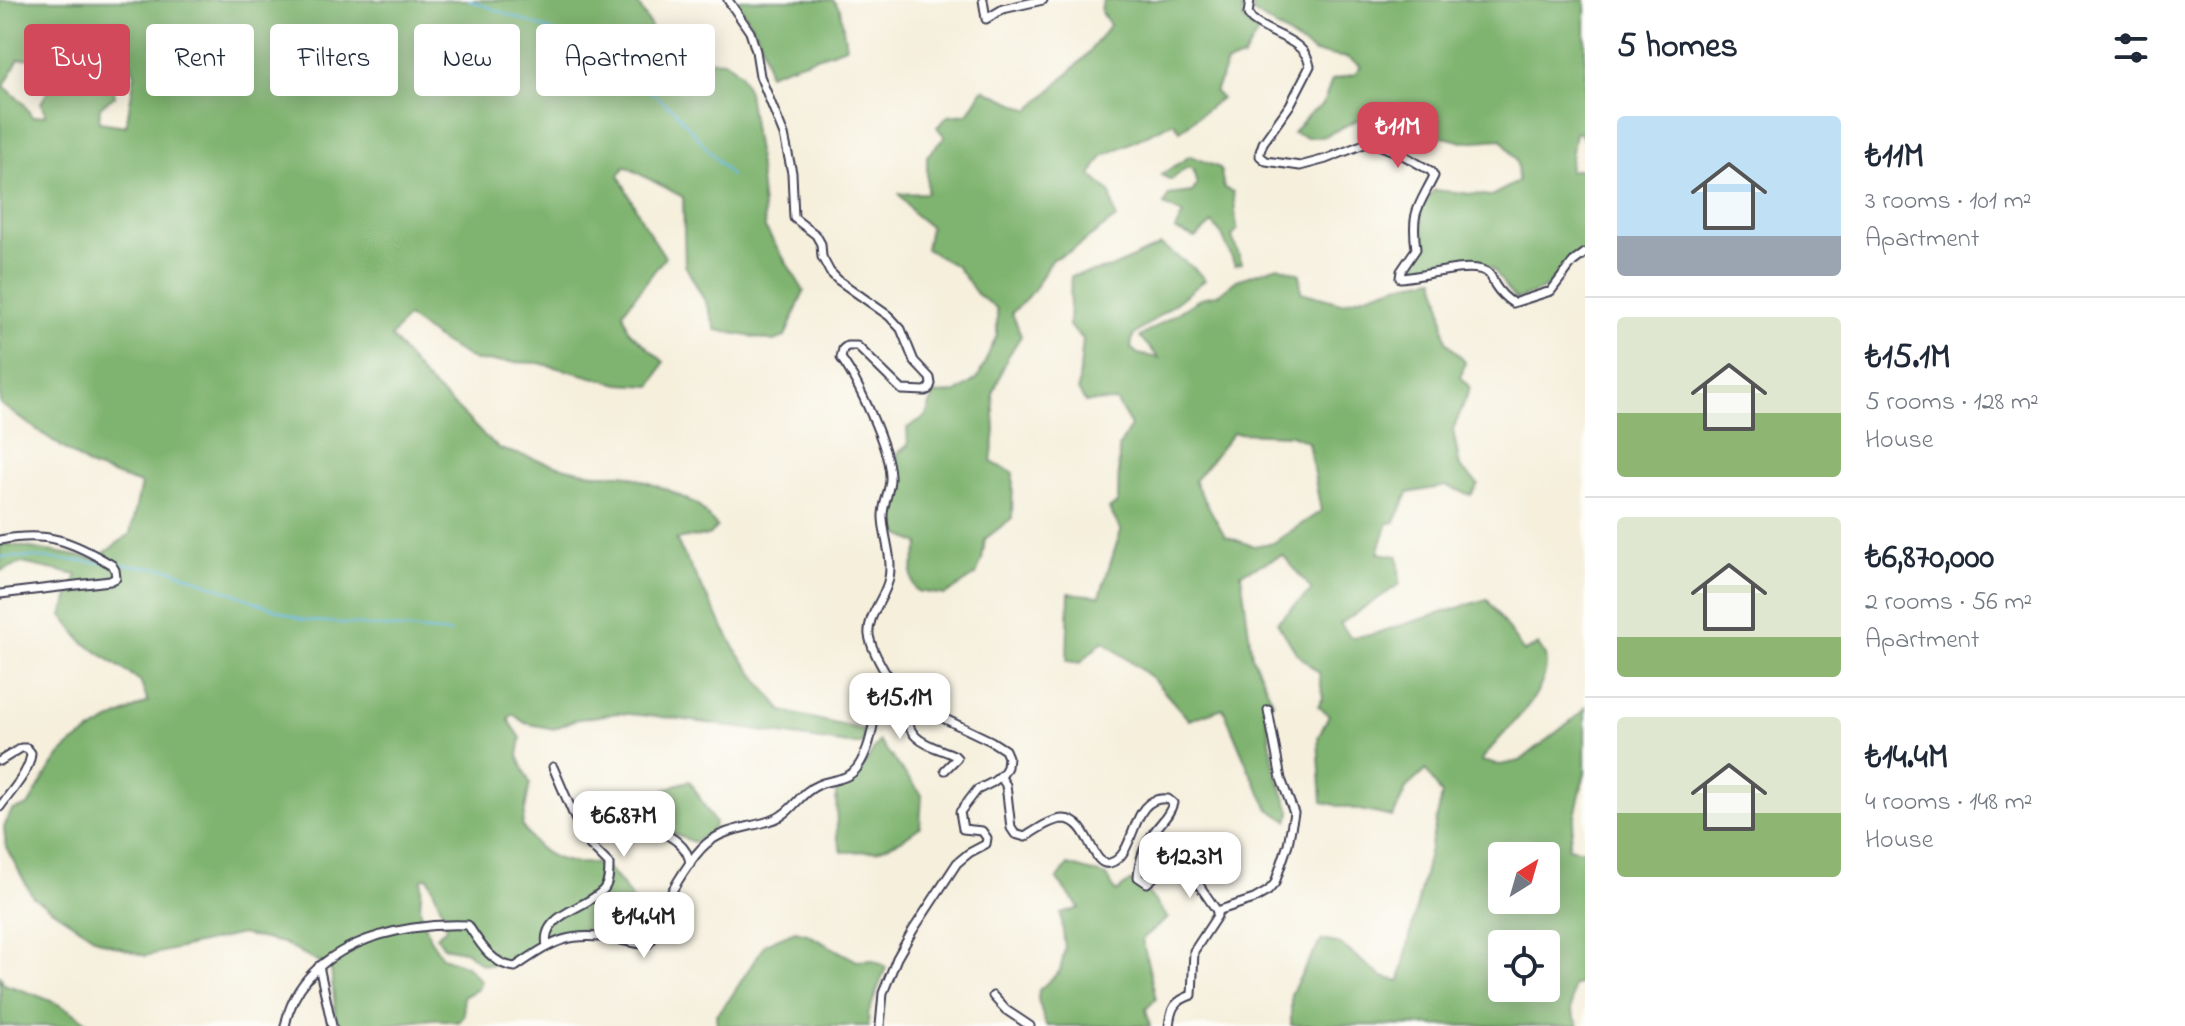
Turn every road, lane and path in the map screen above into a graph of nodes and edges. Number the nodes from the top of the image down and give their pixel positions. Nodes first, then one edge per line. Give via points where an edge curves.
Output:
1 (728, 0) edge
2 (983, 0) edge
3 (1043, 0) edge
4 (1250, 0) edge
5 (1585, 253) edge
6 (0, 540) edge
7 (0, 594) edge
8 (887, 674) junction
9 (905, 704) junction
10 (1268, 710) dead end
11 (0, 761) edge
12 (553, 767) dead end
13 (945, 770) dead end
14 (1000, 776) junction
15 (639, 802) dead end
16 (0, 807) edge
17 (690, 864) junction
18 (1217, 911) junction
19 (547, 946) junction
20 (319, 966) junction
21 (993, 996) dead end
22 (285, 1026) edge
23 (332, 1026) edge
24 (880, 1026) edge
25 (1030, 1026) edge
26 (1169, 1026) edge

1 - 8 street via 750,32 760,76 784,135 794,218 816,235 830,272 901,329 914,361 930,378 925,391 902,390 857,346 843,349 841,358 874,423 890,476 882,517 889,577 869,622 870,641
2 - 3 street via 986,19 1003,9
4 - 5 street via 1252,20 1303,49 1310,66 1260,156 1300,166 1373,143 1434,176 1416,209 1416,249 1400,278 1479,268 1513,303 1551,291
6 - 7 street via 28,535 85,549 112,565 116,578
8 - 9 street
8 - 17 street via 857,768 808,790 777,819 727,831 706,844
9 - 13 street via 908,726 918,740 957,758
9 - 14 street via 1005,750 1007,767
10 - 18 street via 1281,779 1294,813 1288,844 1268,891
11 - 16 street via 21,748 31,753
12 - 19 street via 584,839 609,864 604,889 547,929
14 - 18 street via 1015,834 1025,837 1065,819 1086,834 1104,864 1127,846 1145,808 1168,799 1172,809 1140,858 1138,877 1147,883 1167,866 1184,863
14 - 24 street via 977,790 960,812 963,829 982,831 986,844 957,863 913,930 883,993
15 - 17 street via 636,817 683,847
17 - 19 street via 648,944 570,936
18 - 26 street via 1194,951 1192,995 1174,1006
19 - 20 street via 515,967 506,966 479,944 468,925 431,926 381,933
20 - 22 street via 297,992
20 - 23 street
21 - 25 street

